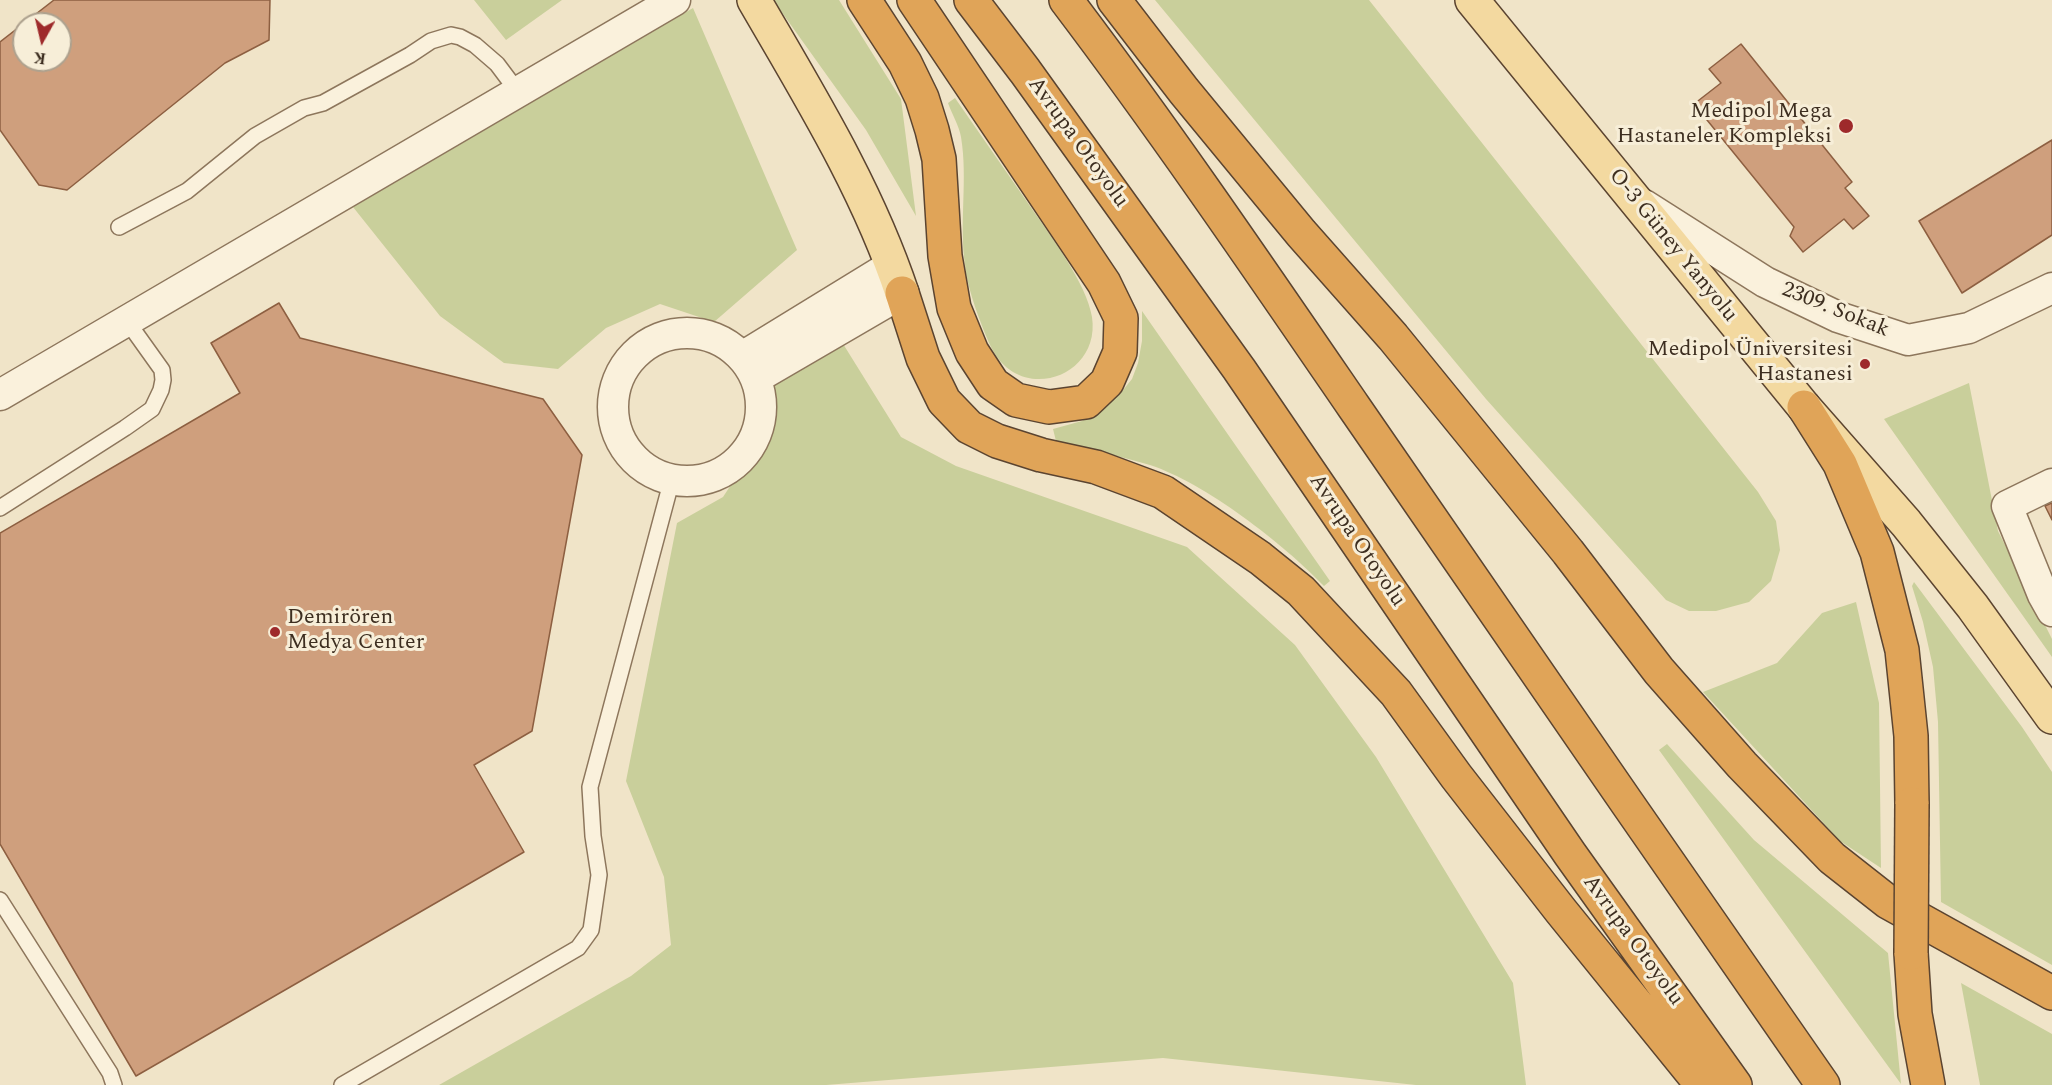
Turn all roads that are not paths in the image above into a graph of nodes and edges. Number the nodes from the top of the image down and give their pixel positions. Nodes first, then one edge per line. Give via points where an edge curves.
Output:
1 (675, 0) edge
2 (754, 0) edge
3 (864, 0) edge
4 (914, 0) edge
5 (971, 0) edge
6 (1066, 0) edge
7 (1114, 0) edge
8 (1472, 0) edge
9 (518, 92) junction
10 (1633, 198) junction
11 (119, 226) dead end
12 (897, 279) junction
13 (2052, 288) edge
14 (127, 321) junction
15 (749, 368) junction
16 (0, 395) edge
17 (1804, 407) junction
18 (672, 479) junction
19 (2052, 484) edge
20 (0, 508) edge
21 (2052, 611) edge
22 (2052, 717) edge
23 (0, 900) edge
24 (2052, 993) edge
25 (114, 1085) edge
26 (342, 1085) edge
27 (1702, 1085) edge
28 (1735, 1085) edge
29 (1823, 1085) edge
30 (1928, 1085) edge

1 - 9 street
2 - 12 main road via 841,151
3 - 4 highway via 904,63 932,130 939,159 945,256 954,308 972,352 993,384 1016,400 1050,407 1086,402 1107,382 1120,352 1121,318 1104,283
5 - 28 highway, Avrupa Otoyolu via 1239,369 1570,854
6 - 29 highway via 1243,245
7 - 24 highway via 1184,91 1393,337 1568,552 1659,671 1742,765 1832,858 1888,902
8 - 10 main road, O-3 Güney Yanyolu
9 - 11 lane via 497,64 475,45 451,35 431,41 333,98 304,108 255,136 187,191
9 - 14 street
10 - 13 street, 2309. Sokak via 1765,282 1838,317 1908,340 1969,328
10 - 17 main road, O-3 Güney Yanyolu
12 - 15 street
12 - 27 highway via 922,358 944,401 969,428 997,441 1096,467 1163,492 1301,591 1396,693 1455,776
14 - 16 street
14 - 20 lane via 162,370 161,390 152,409
15 - 18 street via 761,404 758,430 745,454 724,471 699,480
15 - 18 street via 720,340 692,332 665,336 640,349 622,370 613,397 614,425 626,450 646,469
17 - 22 main road, O-3 Güney Yanyolu via 1958,588
17 - 30 highway, bridge via 1840,464 1877,552 1902,650 1911,735 1911,954 1915,1014
18 - 26 lane via 590,787 598,875 591,930 578,948
19 - 21 street via 2007,506
23 - 25 lane

